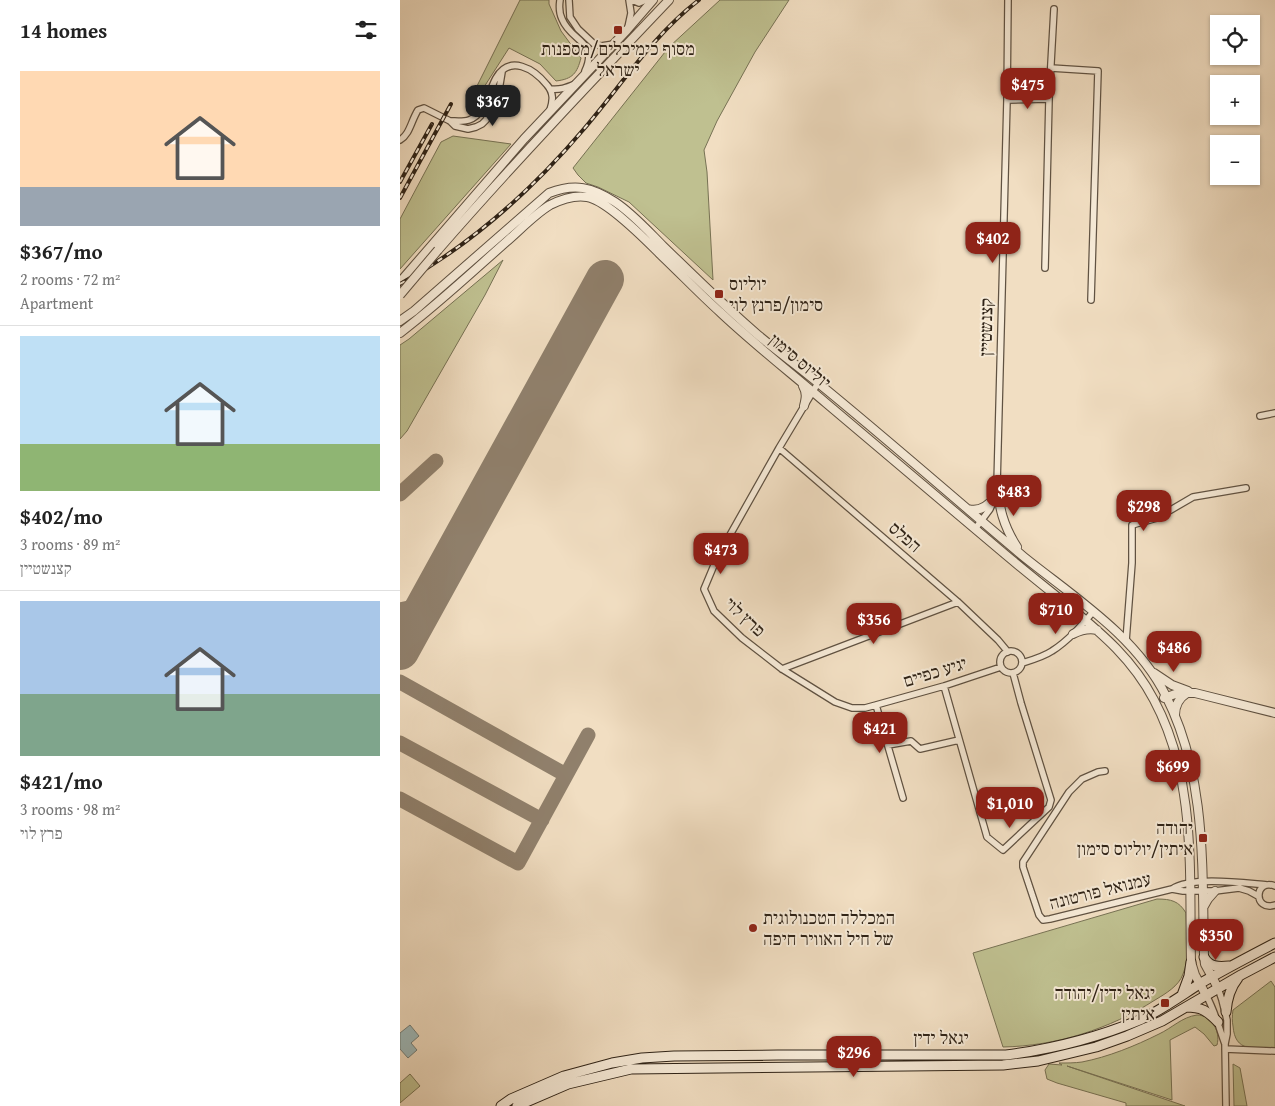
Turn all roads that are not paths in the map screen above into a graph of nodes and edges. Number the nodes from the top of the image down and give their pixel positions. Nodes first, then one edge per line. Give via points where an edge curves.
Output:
1 (560, 0) edge
2 (569, 0) edge
3 (631, 0) edge
4 (646, 0) edge
5 (653, 0) edge
6 (669, 0) edge
7 (1008, 0) edge
8 (1054, 9) dead end
9 (627, 30) junction
10 (614, 44) junction
11 (1051, 68) junction
12 (502, 72) junction
13 (584, 75) junction
14 (575, 84) junction
15 (550, 89) junction
16 (1049, 99) junction
17 (1007, 100) junction
18 (550, 110) junction
19 (450, 121) junction
20 (400, 140) edge
21 (436, 247) junction
22 (1045, 268) dead end
23 (400, 282) edge
24 (400, 295) edge
25 (1091, 300) dead end
26 (400, 321) edge
27 (400, 332) edge
28 (799, 381) junction
29 (818, 383) junction
30 (812, 392) junction
31 (822, 400) junction
32 (804, 406) junction
33 (1275, 414) edge
34 (1260, 416) dead end
35 (779, 448) junction
36 (997, 482) junction
37 (1246, 488) dead end
38 (994, 498) junction
39 (967, 508) junction
40 (982, 520) junction
41 (975, 529) junction
42 (1022, 555) junction
43 (958, 602) junction
44 (1093, 612) junction
45 (1086, 620) junction
46 (1098, 631) junction
47 (1073, 634) junction
48 (1126, 641) junction
49 (1008, 652) junction
50 (1022, 663) junction
51 (1147, 666) junction
52 (1002, 667) junction
53 (782, 669) junction
54 (1013, 672) junction
55 (944, 686) junction
56 (1191, 693) junction
57 (1166, 697) junction
58 (1155, 702) junction
59 (876, 705) junction
60 (1275, 713) edge
61 (1177, 721) junction
62 (959, 740) junction
63 (888, 745) junction
64 (1105, 771) dead end
65 (903, 798) dead end
66 (1202, 882) junction
67 (1267, 885) junction
68 (1275, 886) edge
69 (1190, 887) junction
70 (1203, 891) junction
71 (1215, 891) junction
72 (1258, 896) junction
73 (1275, 905) edge
74 (1203, 908) junction
75 (1275, 943) edge
76 (1204, 957) junction
77 (1275, 957) edge
78 (1192, 962) junction
79 (1234, 965) junction
80 (1241, 975) junction
81 (1212, 977) junction
82 (1200, 984) junction
83 (1218, 988) junction
84 (1206, 995) junction
85 (1181, 996) junction
86 (1186, 1007) junction
87 (1226, 1012) junction
88 (1218, 1022) junction
89 (1225, 1047) junction
90 (1275, 1051) edge
91 (500, 1106) edge
92 (517, 1106) edge
93 (1226, 1106) edge

1 - 13 street via 562,20 588,50 590,58
2 - 10 street via 570,17 578,29 594,44
3 - 4 street via 640,3
3 - 9 street
5 - 9 street
6 - 21 street
7 - 17 street, קצנשטיין
8 - 11 street
9 - 10 street
10 - 13 street
11 - 16 street
11 - 25 street via 1098,70
12 - 15 street via 513,65 520,65 535,73
12 - 19 street via 476,116 470,120
12 - 19 street via 498,96 482,124 468,129 455,126
13 - 14 street
14 - 15 street via 558,90
14 - 18 street
15 - 18 street
16 - 17 street
16 - 22 street
17 - 36 street, קצנשטיין
18 - 21 street
19 - 20 street via 424,108 418,110 406,135
21 - 23 street
21 - 24 street, bridge
26 - 29 street, יוליוס סימון via 543,197 558,189 587,188 618,204 757,334
27 - 28 street, יוליוס סימון via 546,208 569,198 586,196 615,212 736,327
28 - 30 street, יוליוס סימון
28 - 32 street via 806,392
29 - 30 street, פרץ לוי
29 - 39 street, יוליוס סימון
30 - 31 street, יוליוס סימון
30 - 32 street, פרץ לוי
31 - 32 street via 814,398
31 - 41 street, יוליוס סימון
32 - 35 street, פרץ לוי
33 - 34 street
35 - 43 street, הפלס
35 - 53 street, פרץ לוי via 717,558 704,589 714,611
36 - 38 street, קצנשטיין
36 - 42 street via 1004,524
37 - 48 street via 1194,497 1158,518 1132,525
38 - 39 street via 981,509
38 - 40 street, קצנשטיין
39 - 40 street, יוליוס סימון
40 - 41 street, קצנשטיין
40 - 42 street, יוליוס סימון
41 - 45 street, יוליוס סימון
42 - 44 street, יוליוס סימון
43 - 49 street, הפלס
43 - 53 street
44 - 45 street
44 - 48 street, יוליוס סימון
45 - 46 street, יוליוס סימון
45 - 47 street
46 - 47 street via 1086,629
46 - 58 street, יוליוס סימון via 1132,665
47 - 50 street via 1052,652
48 - 51 street, יוליוס סימון
49 - 50 street via 1018,653
49 - 52 street via 1001,660
50 - 54 street
51 - 56 street via 1172,685
51 - 57 street, יוליוס סימון
52 - 54 street via 1006,672
52 - 55 street, יגיע כפיים
53 - 59 street, פרץ לוי via 834,702 852,708
54 - 62 street via 1051,800 1049,807 1003,850 987,836
55 - 59 street, יגיע כפיים
55 - 62 street
56 - 57 street
56 - 60 street
56 - 61 street via 1182,697 1176,706
57 - 58 street
57 - 61 street, יוליוס סימון
58 - 69 street, יוליוס סימון via 1181,775 1187,816
59 - 63 street
61 - 66 street, יוליוס סימון via 1198,798
62 - 63 street via 920,749 911,740
63 - 65 street
64 - 69 street, עמנואל פורטונה via 1082,778 1069,792 1023,862 1039,915 1043,920 1050,919 1177,886
66 - 67 street
66 - 69 street
66 - 70 street, יוליוס סימון
67 - 68 street
67 - 72 street
69 - 70 street
69 - 78 street, יוליוס סימון
70 - 71 street
70 - 74 street, יוליוס סימון
71 - 72 street via 1239,888
71 - 74 street
72 - 73 street via 1265,905
74 - 76 street, יוליוס סימון
75 - 79 main road, יגאל ידין
76 - 79 main road via 1214,966
76 - 81 street
77 - 80 main road, יגאל ידין
78 - 82 street, יוליוס סימון
78 - 85 main road
79 - 81 main road, יגאל ידין
80 - 83 main road, יגאל ידין
80 - 87 main road via 1229,993
81 - 82 main road, יגאל ידין
81 - 83 street
82 - 84 street, יוליוס סימון
82 - 85 main road, יגאל ידין
83 - 84 main road, יגאל ידין
83 - 87 street
84 - 86 main road, יגאל ידין
84 - 88 street
85 - 91 main road, יגאל ידין via 1122,1026 1034,1051 1006,1055 642,1058 612,1062 564,1076
86 - 88 main road via 1203,1009
86 - 92 main road, יגאל ידין via 1127,1036 1038,1061 1003,1065 631,1069 568,1084
87 - 89 street
88 - 89 street
89 - 90 street
89 - 93 street

